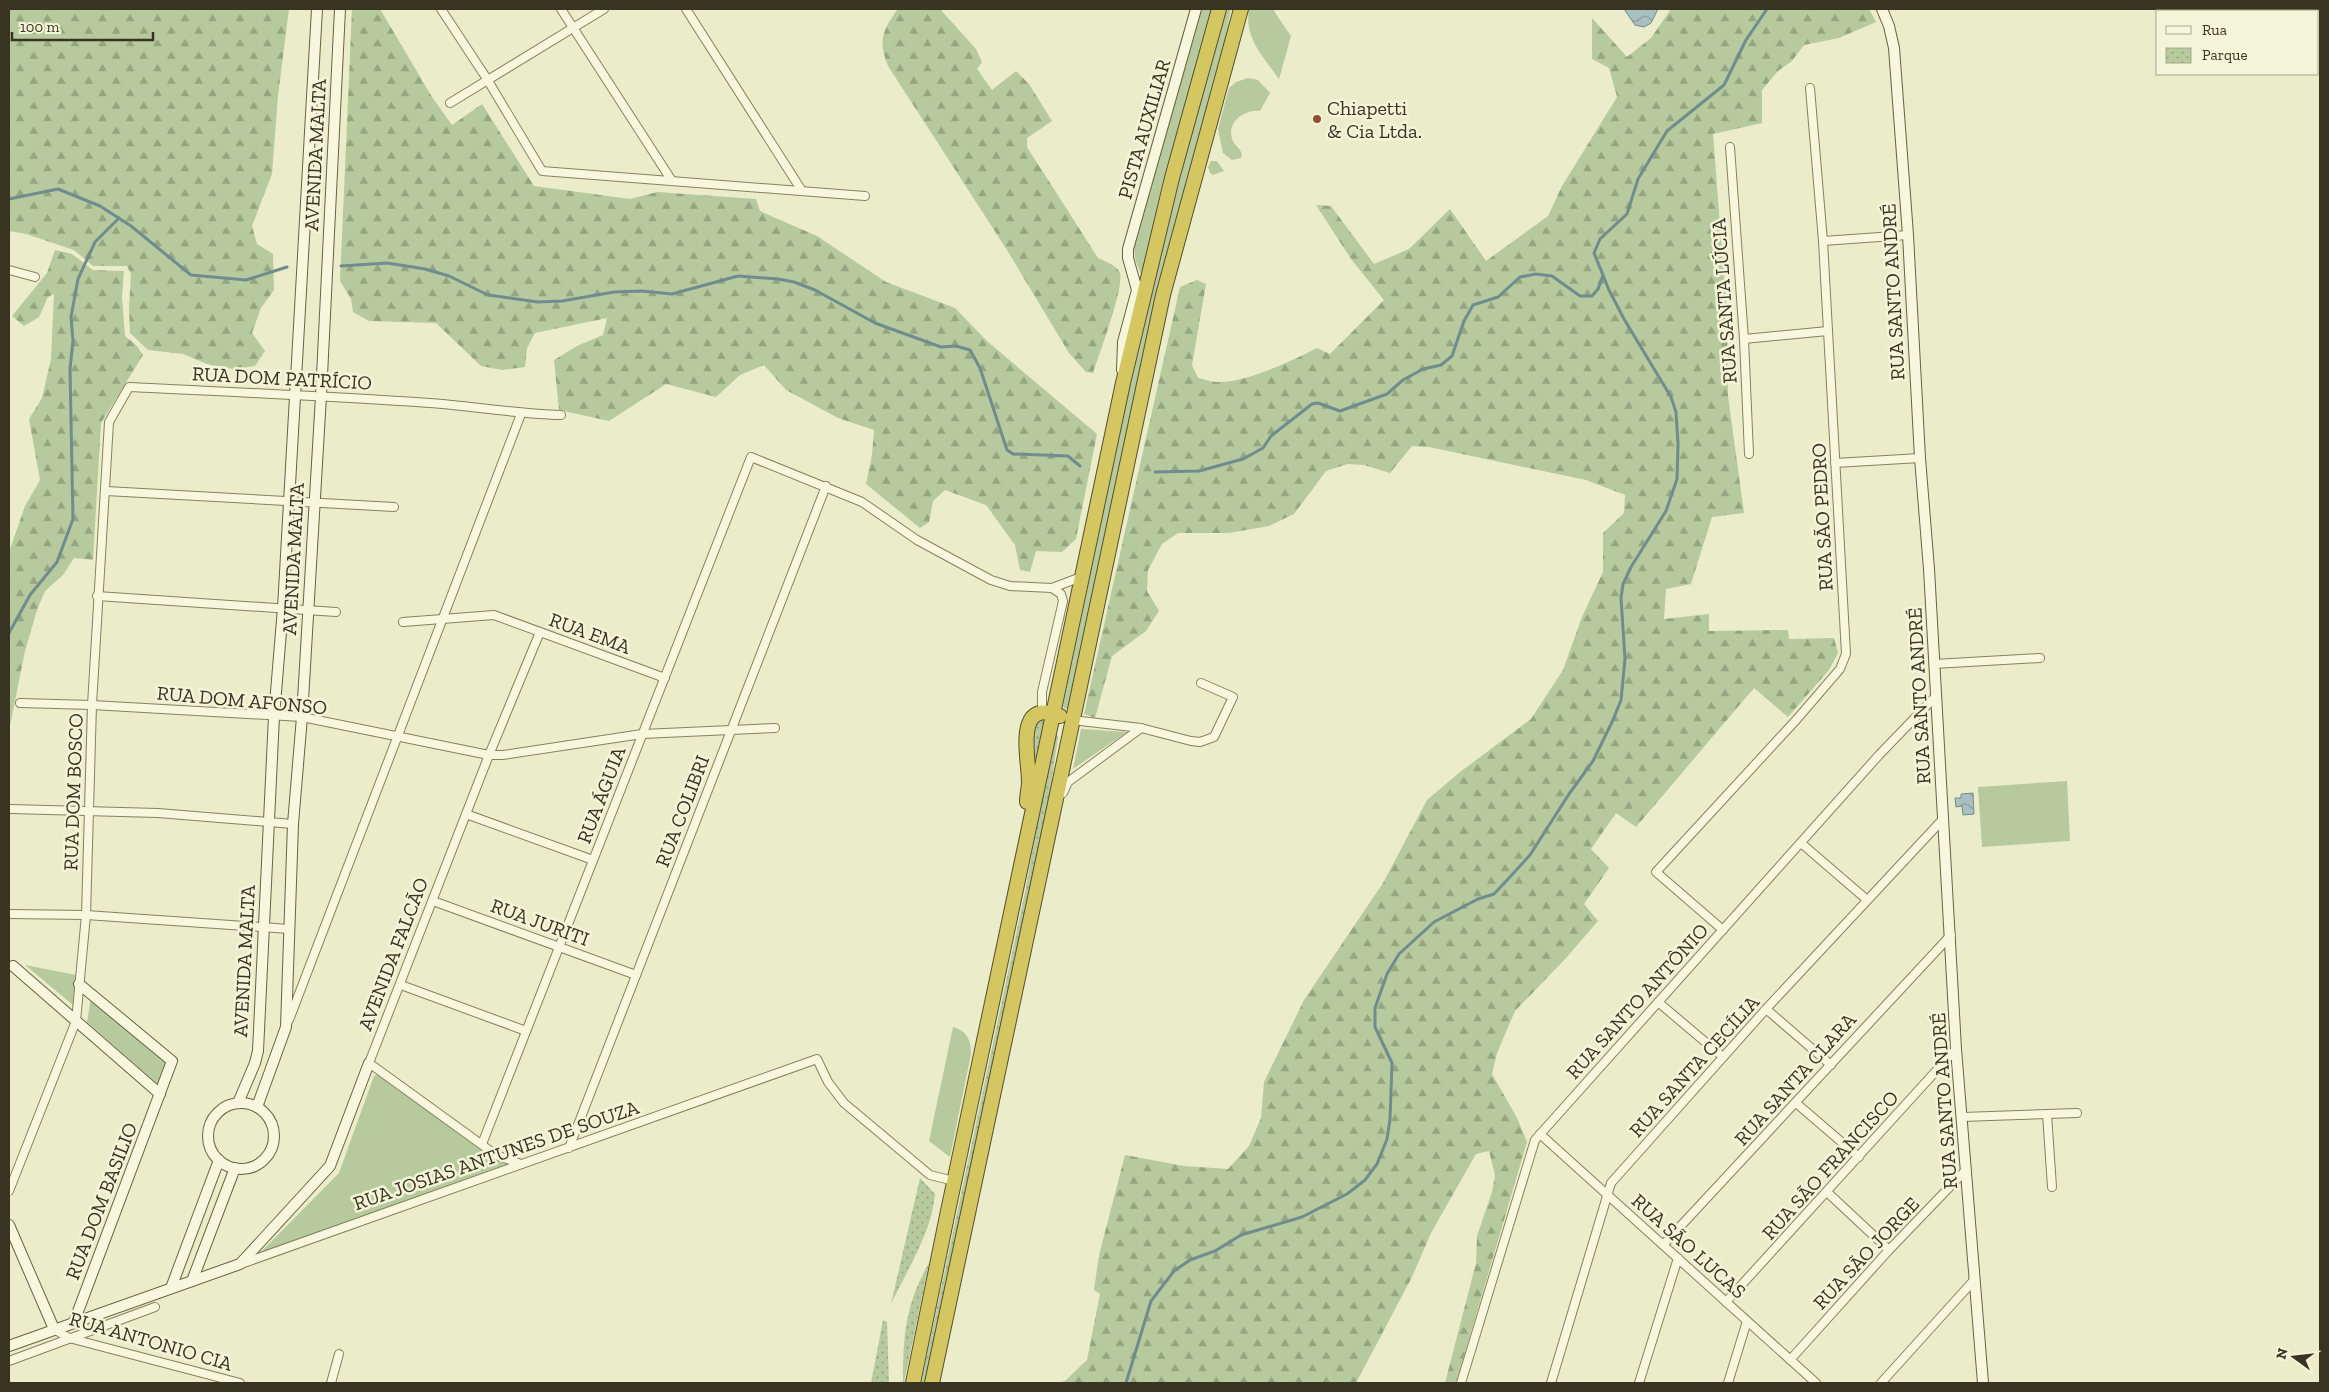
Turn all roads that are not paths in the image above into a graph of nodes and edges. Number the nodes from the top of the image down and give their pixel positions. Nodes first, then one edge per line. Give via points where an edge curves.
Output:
1 (316, 9) edge
2 (340, 9) edge
3 (441, 9) edge
4 (561, 9) edge
5 (604, 9) edge
6 (686, 9) edge
7 (1196, 9) edge
8 (1219, 9) edge
9 (1240, 9) edge
10 (1882, 9) edge
11 (572, 27) junction
12 (488, 80) junction
13 (1810, 88) dead end
14 (450, 103) dead end
15 (1730, 147) dead end
16 (672, 181) junction
17 (802, 191) junction
18 (864, 196) dead end
19 (1908, 235) junction
20 (1823, 241) junction
21 (9, 270) edge
22 (35, 277) dead end
23 (1828, 331) junction
24 (1744, 339) junction
25 (1123, 383) junction
26 (129, 387) joint
27 (295, 395) junction
28 (321, 396) junction
29 (521, 414) junction
30 (561, 415) dead end
31 (1749, 454) dead end
32 (1920, 458) junction
33 (1835, 463) junction
34 (826, 486) junction
35 (106, 491) junction
36 (289, 501) junction
37 (314, 503) junction
38 (394, 507) dead end
39 (1081, 577) junction
40 (1052, 588) junction
41 (98, 596) junction
42 (284, 608) junction
43 (308, 610) junction
44 (336, 612) dead end
45 (442, 620) junction
46 (402, 622) dead end
47 (540, 632) junction
48 (2040, 658) dead end
49 (1934, 664) junction
50 (665, 678) junction
51 (1201, 683) dead end
52 (1935, 697) junction
53 (20, 703) dead end
54 (92, 705) junction
55 (1057, 715) junction
56 (274, 716) junction
57 (302, 718) junction
58 (775, 728) dead end
59 (1141, 728) junction
60 (731, 731) junction
61 (642, 734) junction
62 (397, 736) junction
63 (489, 755) junction
64 (11, 809) dead end
65 (89, 812) junction
66 (466, 814) junction
67 (1944, 818) junction
68 (269, 822) junction
69 (1050, 823) junction
70 (293, 824) junction
71 (1801, 843) junction
72 (593, 860) junction
73 (1866, 899) junction
74 (433, 901) junction
75 (9, 914) edge
76 (86, 915) junction
77 (263, 928) junction
78 (289, 929) junction
79 (1722, 930) junction
80 (1950, 935) junction
81 (1006, 938) junction
82 (560, 946) junction
83 (14, 966) dead end
84 (636, 975) junction
85 (79, 984) junction
86 (401, 985) junction
87 (1658, 1002) junction
88 (1766, 1009) junction
89 (76, 1021) junction
90 (286, 1027) junction
91 (526, 1031) junction
92 (1956, 1049) junction
93 (1723, 1057) junction
94 (369, 1063) junction
95 (1831, 1065) junction
96 (160, 1094) junction
97 (238, 1103) junction
98 (1796, 1103) junction
99 (257, 1107) junction
100 (2077, 1113) dead end
101 (2047, 1114) junction
102 (1962, 1117) junction
103 (1540, 1134) junction
104 (482, 1144) junction
105 (569, 1148) junction
106 (1859, 1157) junction
107 (219, 1160) junction
108 (521, 1164) junction
109 (235, 1168) junction
110 (1966, 1170) junction
111 (954, 1181) junction
112 (2052, 1187) dead end
113 (9, 1191) edge
114 (1827, 1192) junction
115 (1608, 1194) junction
116 (9, 1225) edge
117 (1663, 1245) junction
118 (1889, 1250) junction
119 (1678, 1258) junction
120 (240, 1264) junction
121 (1975, 1279) junction
122 (192, 1281) junction
123 (171, 1288) junction
124 (1726, 1302) junction
125 (155, 1307) dead end
126 (1748, 1321) junction
127 (74, 1322) junction
128 (54, 1329) junction
129 (69, 1338) junction
130 (9, 1346) edge
131 (339, 1354) dead end
132 (1790, 1360) junction
133 (9, 1361) edge
134 (240, 1383) edge
135 (331, 1383) edge
136 (913, 1383) edge
137 (932, 1383) edge
138 (1462, 1383) edge
139 (1552, 1383) edge
140 (1639, 1383) edge
141 (1728, 1383) edge
142 (1816, 1383) edge
143 (1881, 1383) edge
144 (1983, 1383) edge

1 - 27 street, AVENIDA MALTA
2 - 28 street, AVENIDA MALTA
3 - 12 street
4 - 11 street
5 - 11 street
6 - 17 street
7 - 25 street, PISTA AUXILIAR via 1128,249 1137,290 1122,353
8 - 25 highway via 1172,178
9 - 55 highway via 1163,295
10 - 19 street, RUA SANTO ANDRÉ via 1894,48
11 - 12 street
11 - 16 street
12 - 14 street
12 - 16 street via 542,172
13 - 20 street, RUA SÃO PEDRO
15 - 24 street, RUA SANTA LÚCIA
16 - 17 street
17 - 18 street
19 - 20 street
19 - 32 street, RUA SANTO ANDRÉ
20 - 23 street, RUA SÃO PEDRO
21 - 22 street
23 - 24 street
23 - 33 street, RUA SÃO PEDRO
24 - 31 street, RUA SANTA LÚCIA
25 - 39 highway
26 - 27 street, RUA DOM PATRÍCIO
26 - 35 street, RUA DOM BOSCO via 109,422
27 - 28 street, RUA DOM PATRÍCIO
27 - 36 street, AVENIDA MALTA
28 - 29 street, RUA DOM PATRÍCIO
28 - 37 street, AVENIDA MALTA
29 - 30 street, RUA DOM PATRÍCIO
29 - 45 street
32 - 33 street
32 - 49 street, RUA SANTO ANDRÉ
33 - 79 street, RUA SÃO PEDRO via 1846,654 1843,664 1797,720 1656,872
34 - 40 street via 862,502 917,540 991,580 1010,586
34 - 50 street, RUA ÁGUIA via 751,458
34 - 60 street, RUA COLIBRI
35 - 36 street
35 - 41 street, RUA DOM BOSCO
36 - 37 street
36 - 42 street, AVENIDA MALTA
37 - 38 street
37 - 43 street, AVENIDA MALTA
39 - 40 street
39 - 55 highway
40 - 55 street via 1061,594 1062,601 1042,692
41 - 42 street
41 - 54 street, RUA DOM BOSCO
42 - 43 street
42 - 56 street, AVENIDA MALTA
43 - 44 street
43 - 57 street, AVENIDA MALTA
45 - 46 street, RUA EMA
45 - 47 street, RUA EMA via 494,615
45 - 62 street
47 - 50 street, RUA EMA
47 - 63 street, AVENIDA FALCÃO
48 - 49 street
49 - 52 street, RUA SANTO ANDRÉ
50 - 61 street, RUA ÁGUIA
51 - 59 street via 1233,697 1214,737 1191,742
52 - 67 street, RUA SANTO ANDRÉ
52 - 71 street, RUA SANTO ANTÔNIO
53 - 54 street, RUA DOM AFONSO
54 - 56 street, RUA DOM AFONSO
54 - 65 street, RUA DOM BOSCO
55 - 59 street
55 - 69 highway via 1063,722
55 - 81 highway
55 - 81 highway via 1031,718 1028,725 1029,783
56 - 57 street, RUA DOM AFONSO
56 - 68 street, AVENIDA MALTA
57 - 62 street, RUA DOM AFONSO
57 - 70 street, AVENIDA MALTA
58 - 60 street, RUA DOM AFONSO
59 - 69 street via 1068,782
60 - 61 street, RUA DOM AFONSO
60 - 84 street, RUA COLIBRI
61 - 63 street, RUA DOM AFONSO
61 - 72 street, RUA ÁGUIA
62 - 63 street, RUA DOM AFONSO
62 - 90 street
63 - 66 street, AVENIDA FALCÃO
64 - 65 street
65 - 68 street via 158,813
65 - 76 street, RUA DOM BOSCO
66 - 72 street
66 - 74 street, AVENIDA FALCÃO
67 - 73 street, RUA SANTA CECÍLIA
67 - 80 street, RUA SANTO ANDRÉ
68 - 70 street
68 - 77 street, AVENIDA MALTA
69 - 137 highway
70 - 78 street, AVENIDA MALTA
71 - 73 street
71 - 79 street, RUA SANTO ANTÔNIO
72 - 82 street, RUA ÁGUIA
73 - 88 street, RUA SANTA CECÍLIA
74 - 82 street, RUA JURITI
74 - 86 street, AVENIDA FALCÃO
75 - 76 street
76 - 77 street
76 - 85 street, RUA DOM BOSCO
77 - 78 street
77 - 97 street, AVENIDA MALTA via 258,1051
78 - 90 street, AVENIDA MALTA
79 - 87 street, RUA SANTO ANTÔNIO
80 - 92 street, RUA SANTO ANDRÉ
80 - 95 street, RUA SANTA CLARA
81 - 111 highway
82 - 84 street, RUA JURITI
82 - 91 street, RUA ÁGUIA
83 - 89 street
84 - 105 street, RUA COLIBRI
85 - 89 street, RUA DOM BOSCO
85 - 96 street, RUA DOM BASILIO via 172,1062
86 - 91 street
86 - 94 street, AVENIDA FALCÃO
87 - 93 street
87 - 103 street, RUA SANTO ANTÔNIO
88 - 93 street, RUA SANTA CECÍLIA
88 - 95 street
89 - 96 street
89 - 113 street, RUA DOM BOSCO
90 - 99 street, AVENIDA MALTA
91 - 104 street, RUA ÁGUIA
92 - 102 street, RUA SANTO ANDRÉ
92 - 106 street, RUA SÃO FRANCISCO
93 - 115 street, RUA SANTA CECÍLIA via 1611,1183
94 - 104 street
94 - 120 street, AVENIDA FALCÃO via 330,1166
95 - 98 street, RUA SANTA CLARA
96 - 127 street, RUA DOM BASILIO
97 - 99 street
97 - 107 street via 219,1112 209,1129 209,1143
98 - 106 street
98 - 117 street, RUA SANTA CLARA
99 - 109 street via 271,1123 273,1144 262,1161 249,1168
100 - 101 street
101 - 102 street
101 - 112 street
102 - 110 street, RUA SANTO ANDRÉ
103 - 115 street, RUA SÃO LUCAS
103 - 138 street, RUA SANTO ANTÔNIO via 1534,1140
104 - 108 street via 496,1155
105 - 108 street, RUA JOSIAS ANTUNES DE SOUZA
105 - 111 street, RUA JOSIAS ANTUNES DE SOUZA via 817,1059 828,1082 844,1103 930,1175
106 - 114 street, RUA SÃO FRANCISCO
107 - 109 street
107 - 123 street
108 - 120 street, RUA JOSIAS ANTUNES DE SOUZA
109 - 122 street
110 - 118 street, RUA SÃO JORGE
110 - 121 street, RUA SANTO ANDRÉ
111 - 136 highway
114 - 118 street
114 - 124 street, RUA SÃO FRANCISCO
115 - 117 street, RUA SÃO LUCAS
115 - 139 street, RUA SANTA CECÍLIA
116 - 128 street
117 - 119 street, RUA SÃO LUCAS
118 - 132 street, RUA SÃO JORGE
119 - 124 street, RUA SÃO LUCAS
119 - 140 street
120 - 122 street, RUA JOSIAS ANTUNES DE SOUZA
121 - 143 street
121 - 144 street, RUA SANTO ANDRÉ
122 - 123 street, RUA JOSIAS ANTUNES DE SOUZA
123 - 127 street, RUA JOSIAS ANTUNES DE SOUZA
124 - 126 street, RUA SÃO LUCAS
125 - 129 street
126 - 132 street, RUA SÃO LUCAS
126 - 141 street
127 - 128 street, RUA JOSIAS ANTUNES DE SOUZA
128 - 129 street, RUA ANTONIO CIA
128 - 130 street, RUA JOSIAS ANTUNES DE SOUZA
129 - 133 street
129 - 134 street, RUA ANTONIO CIA
131 - 135 street
132 - 142 street, RUA SÃO LUCAS

